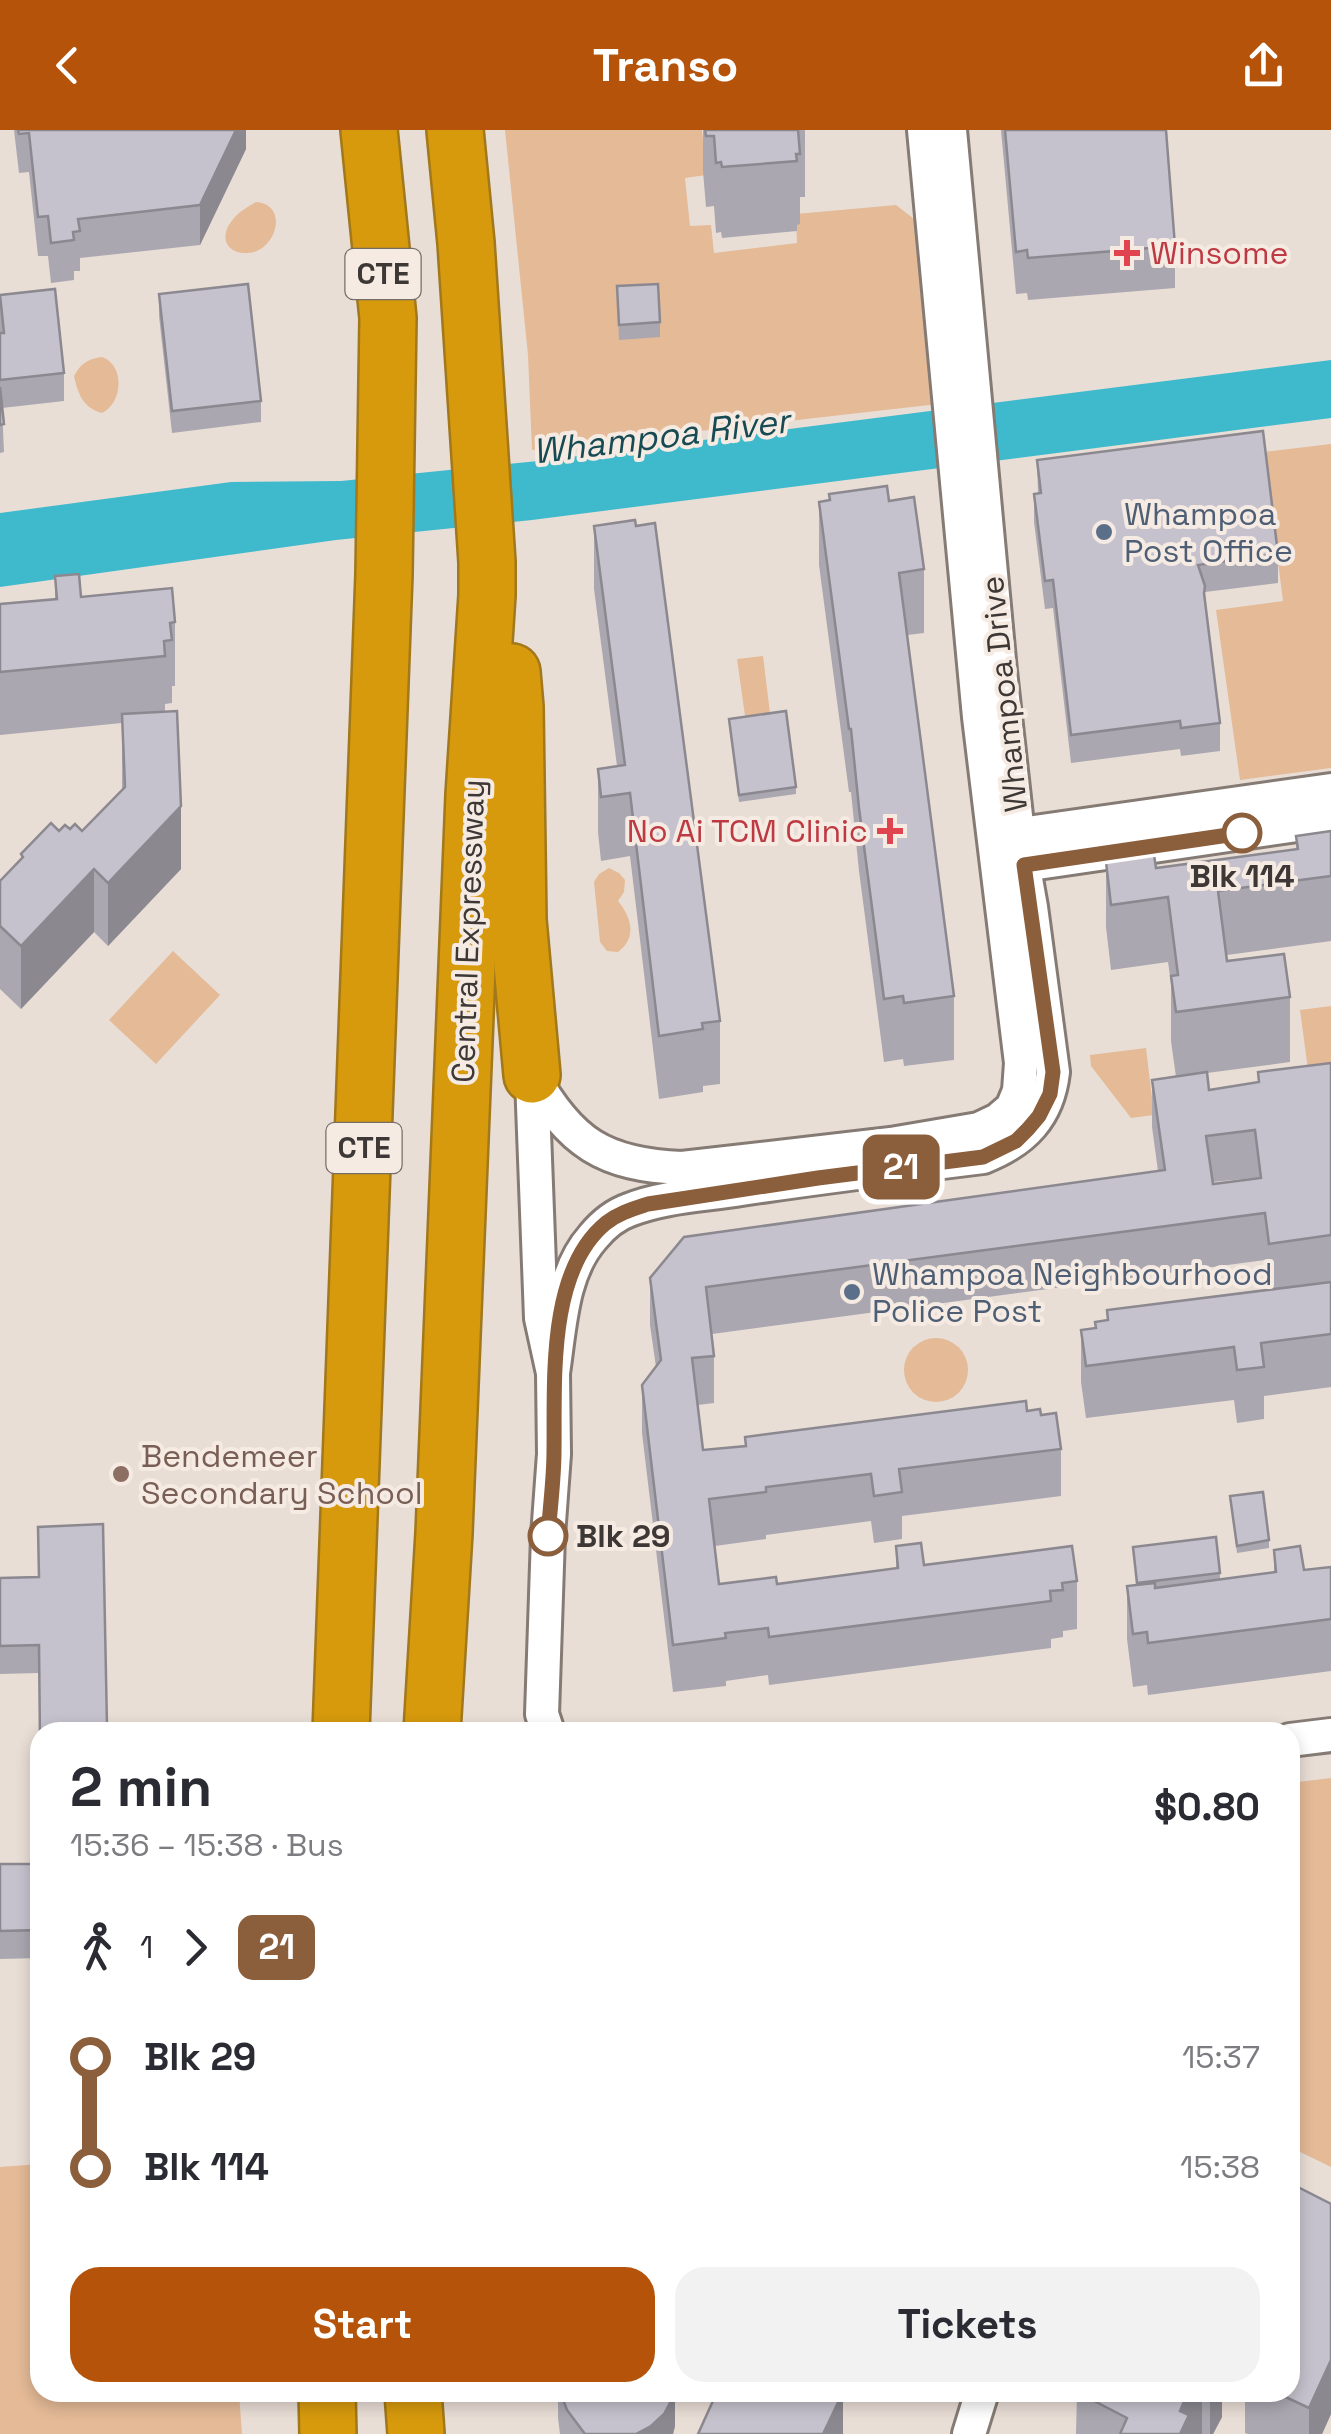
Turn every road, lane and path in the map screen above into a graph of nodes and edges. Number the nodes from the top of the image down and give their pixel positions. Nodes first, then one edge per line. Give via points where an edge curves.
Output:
1 (369, 130) edge
2 (455, 130) edge
3 (924, 130) edge
4 (950, 130) edge
5 (962, 390) junction
6 (487, 578) junction
7 (1331, 790) edge
8 (1331, 820) edge
9 (1008, 851) junction
10 (532, 1075) junction
11 (554, 1374) junction
12 (341, 1722) edge
13 (433, 1722) edge
14 (545, 1722) edge
15 (1331, 1735) edge
16 (1300, 1739) edge
17 (327, 2402) edge
18 (414, 2402) edge
19 (979, 2402) edge
20 (328, 2434) edge
21 (416, 2434) edge
22 (969, 2434) edge

1 - 12 highway, CTE via 388,318 388,406
2 - 6 highway, Central Expressway / CTE
3 - 5 street, Whampoa Drive
4 - 5 street, Whampoa Drive
5 - 9 street, Whampoa Drive via 972,504 1000,671
6 - 10 highway via 512,661 518,920
6 - 13 highway, Central Expressway / CTE
7 - 9 street
8 - 9 street
9 - 10 street, Whampoa Drive via 1021,1063 1019,1092 998,1120 891,1144 648,1167 575,1135
9 - 11 street, Whampoa Drive via 1053,1072 1050,1094 1028,1129 983,1157 625,1211 579,1256
10 - 11 street via 541,1318
11 - 14 street
15 - 16 street
17 - 20 highway
18 - 21 highway
19 - 22 street

